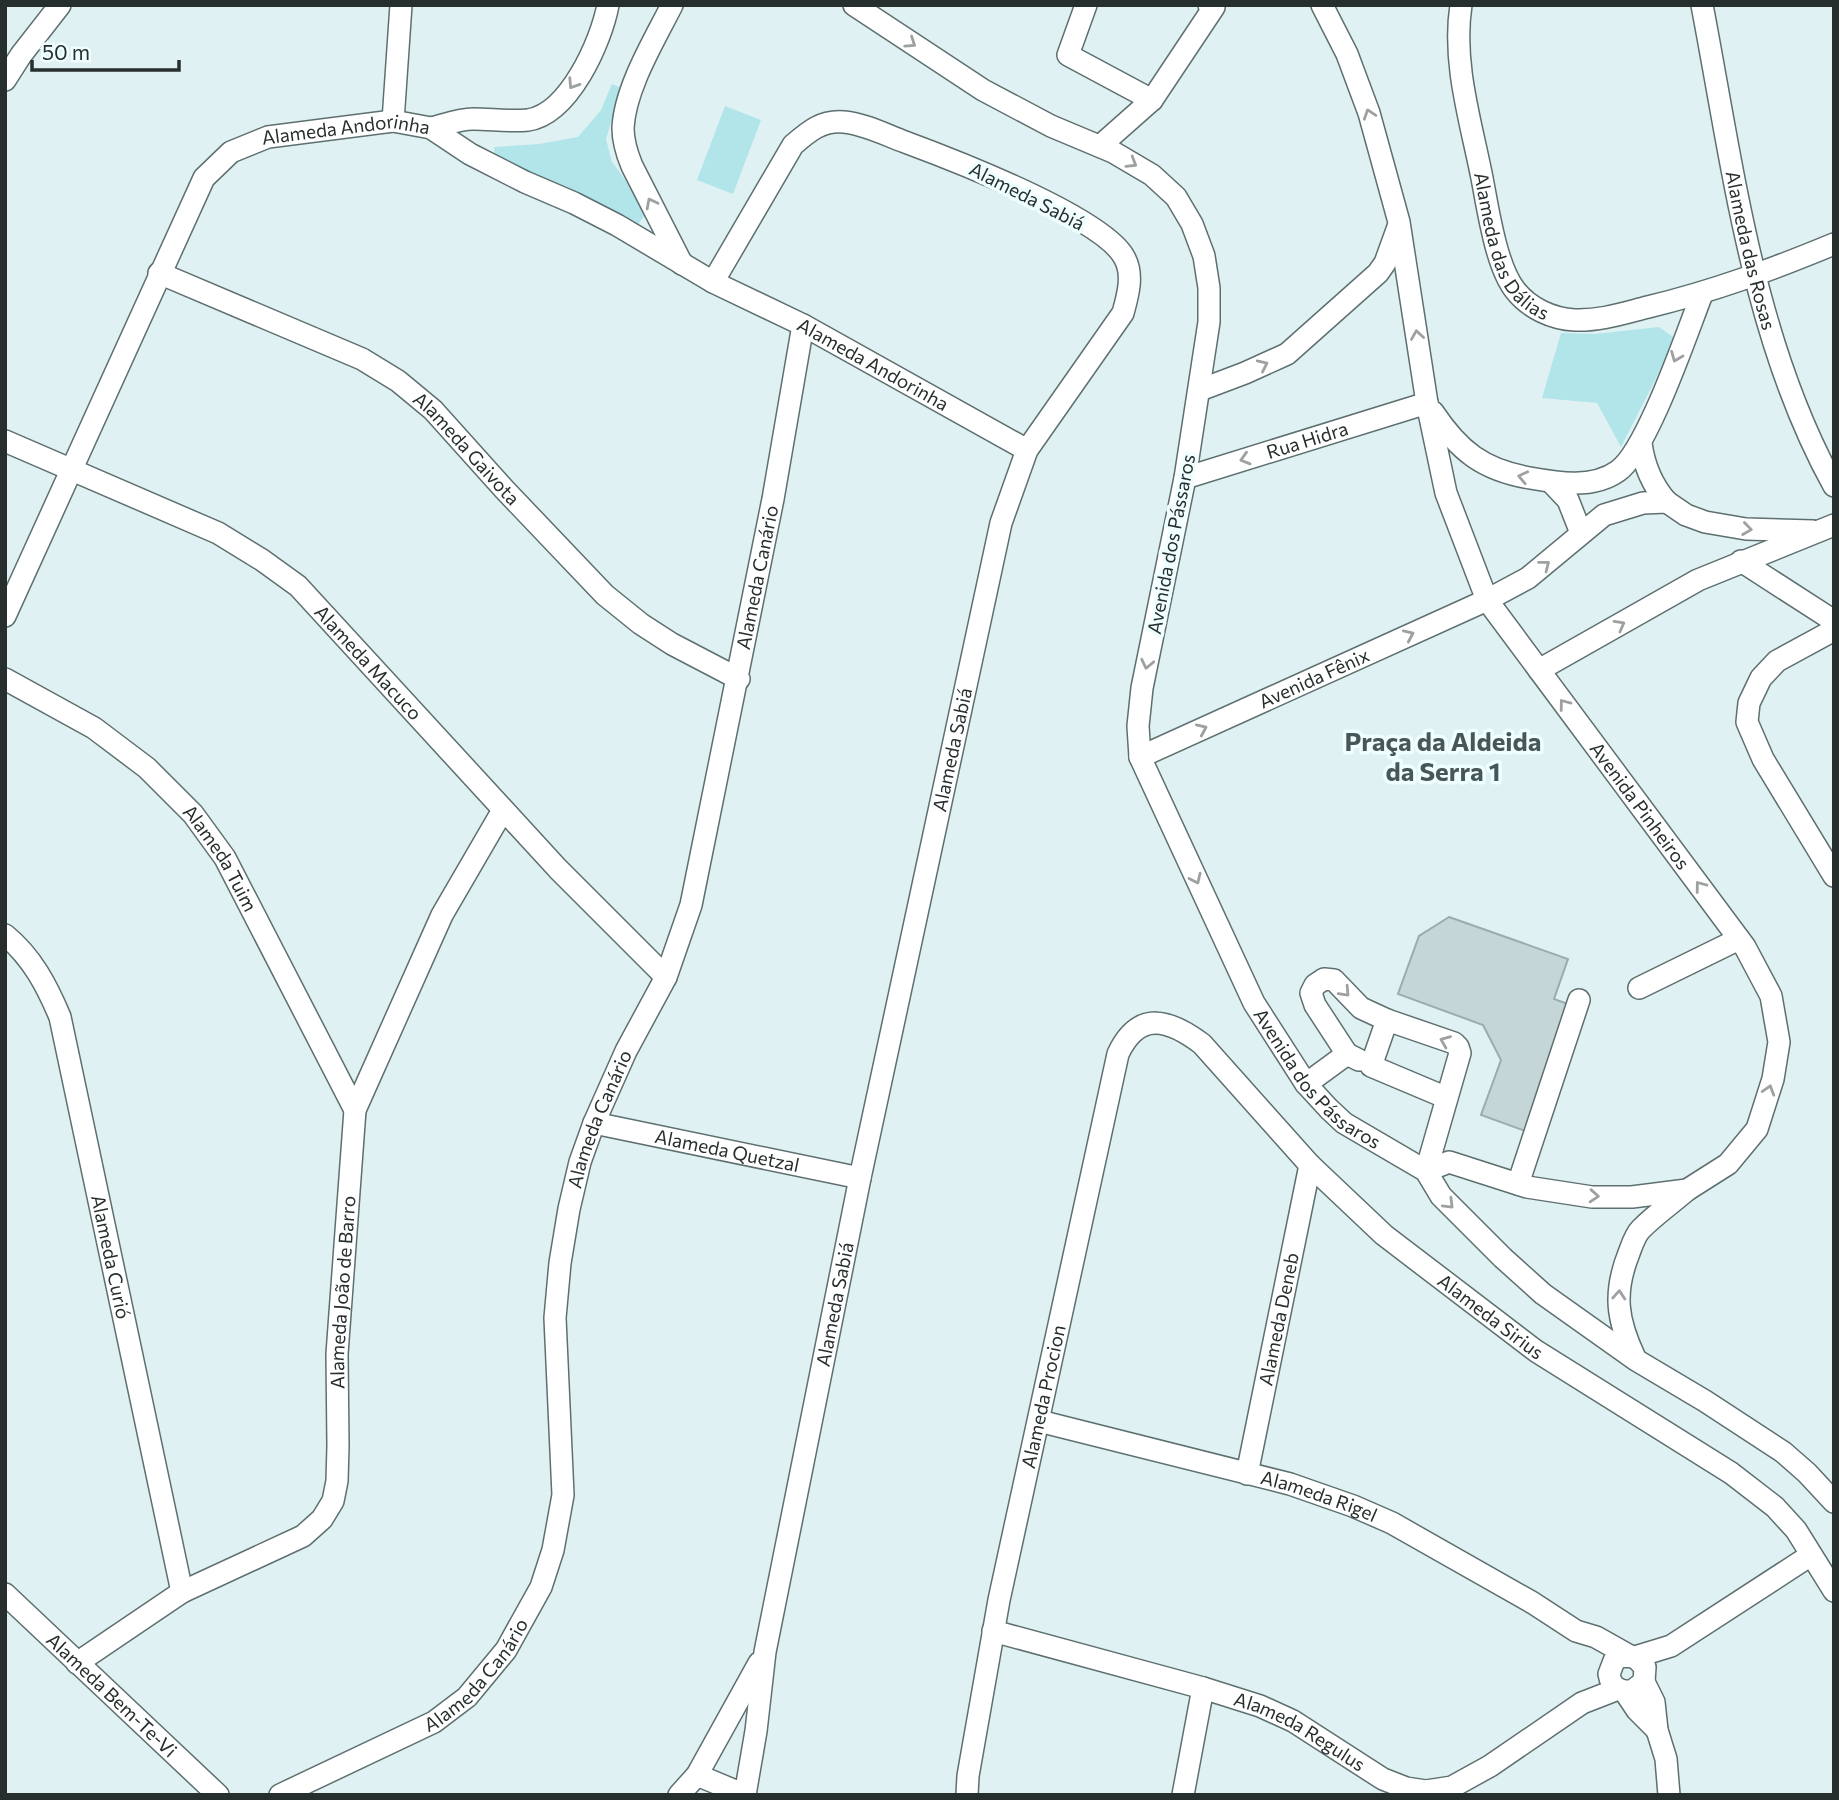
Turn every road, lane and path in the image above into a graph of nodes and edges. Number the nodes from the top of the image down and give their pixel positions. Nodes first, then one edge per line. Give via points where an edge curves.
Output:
1 (60, 5) edge
2 (401, 5) edge
3 (608, 5) edge
4 (672, 5) edge
5 (854, 5) edge
6 (1086, 5) edge
7 (1209, 5) edge
8 (1322, 5) edge
9 (1461, 5) edge
10 (1702, 5) edge
11 (5, 80) edge
12 (1152, 100) junction
13 (471, 119) junction
14 (393, 121) junction
15 (431, 128) junction
16 (1100, 146) junction
17 (470, 154) junction
18 (1399, 222) junction
19 (1834, 244) edge
20 (682, 264) junction
21 (159, 273) junction
22 (1755, 277) junction
23 (713, 282) junction
24 (1702, 294) junction
25 (803, 325) junction
26 (1200, 390) junction
27 (1427, 403) junction
28 (5, 441) edge
29 (1641, 443) junction
30 (1027, 450) junction
31 (71, 470) junction
32 (1185, 478) junction
33 (1551, 482) junction
34 (1834, 486) edge
35 (1667, 502) junction
36 (1834, 525) edge
37 (1813, 531) junction
38 (1581, 533) junction
39 (1741, 561) junction
40 (1487, 600) junction
41 (5, 616) edge
42 (1834, 621) edge
43 (1834, 630) edge
44 (1539, 670) junction
45 (5, 679) edge
46 (738, 679) junction
47 (1140, 757) junction
48 (503, 810) junction
49 (1834, 876) edge
50 (5, 936) edge
51 (1739, 939) junction
52 (666, 977) junction
53 (1639, 988) dead end
54 (1579, 1000) dead end
55 (1387, 1020) junction
56 (1160, 1022) joint
57 (1347, 1054) junction
58 (1371, 1066) junction
59 (1306, 1084) junction
60 (1447, 1098) junction
61 (355, 1110) junction
62 (594, 1123) junction
63 (1310, 1165) junction
64 (1426, 1171) junction
65 (860, 1178) junction
66 (1522, 1185) junction
67 (1687, 1190) junction
68 (1636, 1360) junction
69 (1039, 1420) junction
70 (1247, 1474) junction
71 (1834, 1502) edge
72 (1811, 1555) junction
73 (1834, 1591) edge
74 (182, 1592) junction
75 (5, 1594) edge
76 (993, 1631) junction
77 (765, 1652) junction
78 (77, 1663) junction
79 (1627, 1674) junction
80 (1203, 1688) junction
81 (697, 1775) junction
82 (218, 1795) edge
83 (280, 1795) edge
84 (679, 1795) edge
85 (745, 1795) edge
86 (967, 1795) edge
87 (1183, 1795) edge
88 (1669, 1795) edge

1 - 11 street
2 - 14 street
3 -> 13 street via 605,23 575,83 547,114 529,120
20 -> 4 street via 632,166 623,130 628,102
5 -> 16 street, Avenida dos Pássaros via 983,90
6 - 12 street via 1068,55
7 - 12 street via 1214,7
18 -> 8 street via 1369,113
9 - 24 street, Alameda das Dálias via 1460,64 1489,215 1513,288 1536,309 1572,320 1599,319
10 - 22 street, Alameda das Rosas
12 - 16 street
13 - 15 street
13 - 17 street
14 - 15 street, Alameda Andorinha
14 - 21 street, Alameda Andorinha via 268,136 231,152 204,178
15 - 17 street, Alameda Andorinha
16 -> 26 street, Avenida dos Pássaros via 1152,175 1176,197 1192,224 1209,288
17 - 20 street, Alameda Andorinha via 617,225
26 -> 18 street via 1287,354 1378,273
27 -> 18 street
19 - 22 street, Alameda das Dálias
20 - 23 street, Alameda Andorinha
21 - 31 street, Alameda Andorinha
21 - 46 street, Alameda Gaivota via 362,359 398,381 433,411 605,595 661,637
22 - 24 street, Alameda das Dálias
22 - 34 street, Alameda das Rosas via 1804,430
23 - 25 street, Alameda Andorinha
23 - 30 street, Alameda Sabiá via 793,145 810,129 828,122 868,128 954,160 1074,216 1117,246 1126,259 1129,292 1123,313
24 -> 29 street
25 - 30 street, Alameda Andorinha
25 - 46 street, Alameda Canário
26 - 32 street, Avenida dos Pássaros
27 -> 32 street, Rua Hidra
33 -> 27 street via 1487,466 1466,453
27 - 40 street, Avenida Pinheiros via 1446,493
28 - 31 street, Alameda Macuco
29 - 33 street via 1619,471 1600,480
29 - 35 street via 1644,463
30 - 65 street, Alameda Sabiá via 1001,523
31 - 41 street, Alameda Andorinha
31 - 48 street, Alameda Macuco via 218,533 298,586
32 -> 47 street, Avenida dos Pássaros via 1142,688
33 - 38 street via 1569,500
35 -> 37 street via 1705,522 1774,532
35 - 38 street, Avenida Fênix via 1623,508 1604,515
36 - 37 street
37 - 39 street
40 -> 38 street, Avenida Fênix via 1528,578
39 - 42 street
44 -> 39 street via 1698,580
40 - 44 street, Avenida Pinheiros
47 -> 40 street, Avenida Fênix
43 - 49 street via 1777,661 1761,678 1749,703 1747,722 1763,759
51 -> 44 street, Avenida Pinheiros
45 - 61 street, Alameda Tuim via 94,728 147,768 192,814 225,858
46 - 52 street, Alameda Canário via 691,905
47 -> 59 street, Avenida dos Pássaros via 1254,1003
48 - 52 street, Alameda Macuco
48 - 61 street, Alameda João de Barro via 442,915
50 - 74 street, Alameda Curió via 48,987 63,1028
51 - 53 street
67 -> 51 street, Avenida Pinheiros via 1728,1164 1757,1129 1773,1079 1779,1042 1771,996
52 - 62 street, Alameda Canário
54 - 66 street
57 -> 55 street via 1315,1005 1311,993 1315,985 1324,979 1334,980 1361,1008
55 - 58 street
60 -> 55 street via 1458,1046
56 - 63 street, Alameda Sirius via 1202,1044
56 - 69 street, Alameda Procion via 1137,1028 1118,1054
57 - 58 street
57 - 59 street
58 - 60 street
59 - 64 street, Avenida dos Pássaros via 1344,1123
60 - 64 street
61 - 74 street, Alameda João de Barro via 337,1354 338,1446 333,1501 303,1536
62 - 65 street, Alameda Quetzal
62 - 83 street, Alameda Canário via 580,1162 560,1263 555,1318 563,1495 554,1550 541,1587 506,1650 467,1697 434,1721
63 - 70 street, Alameda Deneb
63 - 72 street, Alameda Sirius via 1384,1235 1536,1351 1731,1474 1775,1507
64 - 66 street via 1449,1162
64 -> 68 street, Avenida dos Pássaros via 1441,1196 1503,1258 1553,1301
65 - 77 street, Alameda Sabiá
66 -> 67 street, Avenida Pinheiros via 1592,1197
68 -> 67 street, Avenida Pinheiros via 1618,1310 1623,1268 1639,1231
68 - 71 street, Avenida dos Pássaros via 1783,1452
69 - 70 street, Alameda Rigel
69 - 76 street, Alameda Procion
70 - 79 street, Alameda Rigel via 1290,1484 1392,1523 1576,1631 1616,1646
72 - 73 street, Alameda Sirius
72 - 79 street, Alameda Regulus via 1671,1646 1661,1661
74 - 78 street, Alameda João de Barro
75 - 78 street, Alameda Bem-Te-Vi
76 - 80 street, Alameda Regulus
76 - 86 street, Alameda Procion
77 - 81 street
77 - 85 street, Alameda Sabiá
78 - 82 street, Alameda Bem-Te-Vi
79 - 80 street, Alameda Regulus via 1490,1766 1452,1787 1426,1791 1383,1779 1293,1721
79 - 88 street, Alameda Rigel via 1637,1710 1657,1730 1666,1759
80 - 87 street
81 - 84 street
81 - 85 street

